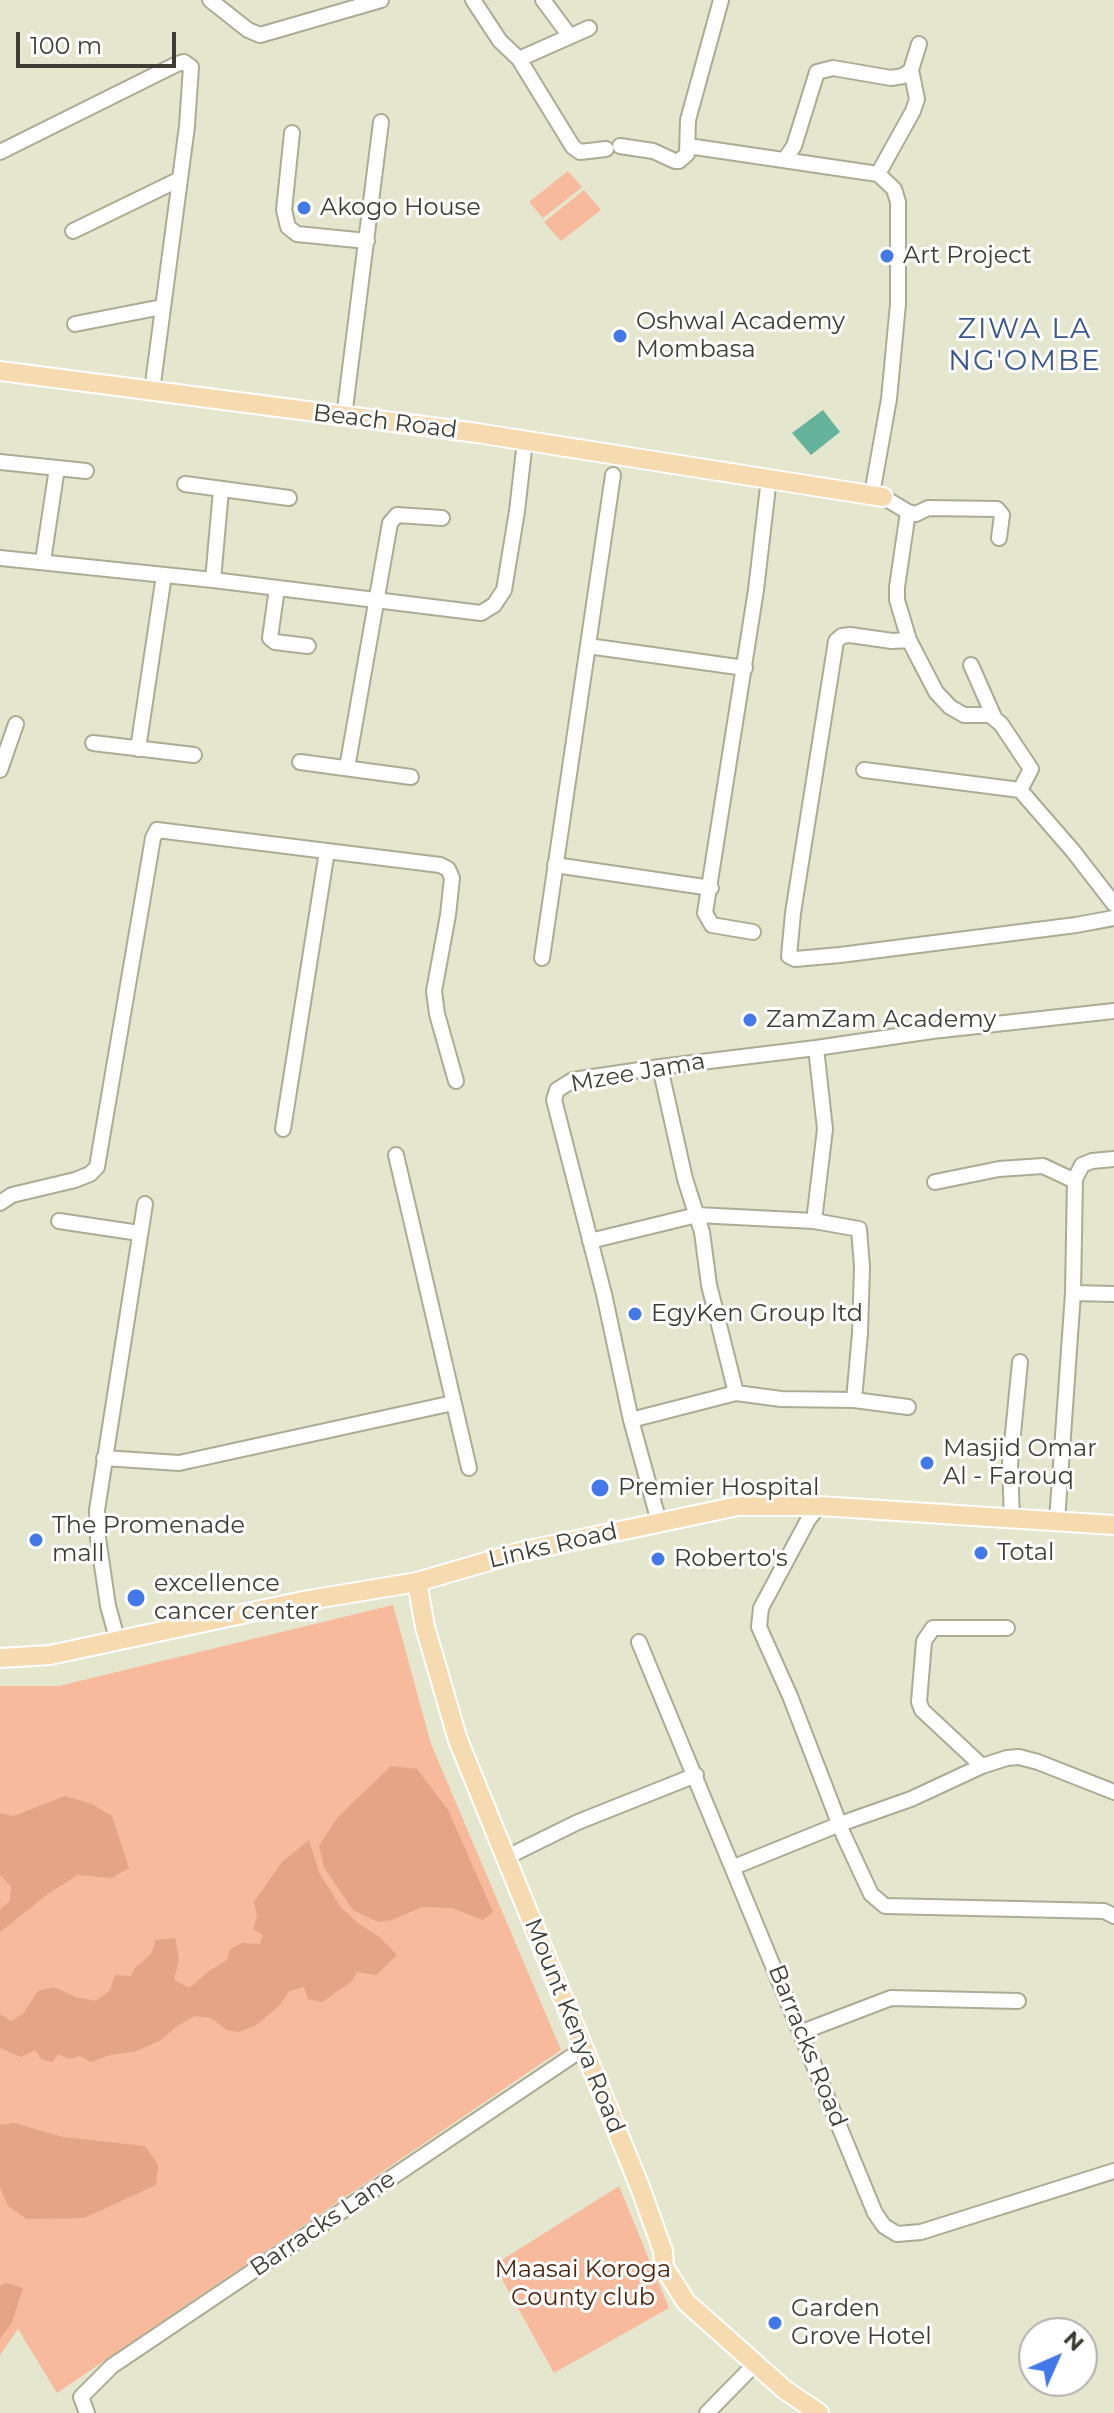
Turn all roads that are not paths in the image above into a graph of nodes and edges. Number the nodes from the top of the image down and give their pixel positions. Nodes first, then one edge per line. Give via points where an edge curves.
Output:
1 (210, 0) edge
2 (381, 0) edge
3 (473, 0) edge
4 (543, 0) edge
5 (721, 0) edge
6 (589, 28) dead end
7 (569, 35) junction
8 (919, 44) dead end
9 (519, 59) junction
10 (911, 70) junction
11 (381, 122) dead end
12 (292, 133) dead end
13 (688, 146) junction
14 (0, 152) edge
15 (785, 159) junction
16 (878, 174) junction
17 (178, 180) junction
18 (73, 231) dead end
19 (367, 241) junction
20 (162, 307) junction
21 (75, 324) dead end
22 (0, 371) edge
23 (152, 391) junction
24 (344, 417) junction
25 (525, 441) junction
26 (0, 462) edge
27 (57, 468) junction
28 (86, 471) dead end
29 (613, 475) dead end
30 (769, 478) junction
31 (185, 484) dead end
32 (221, 490) junction
33 (878, 495) junction
34 (289, 498) dead end
35 (908, 512) junction
36 (442, 518) dead end
37 (999, 538) dead end
38 (0, 558) edge
39 (43, 561) junction
40 (164, 575) junction
41 (213, 580) junction
42 (277, 588) junction
43 (377, 600) junction
44 (909, 640) junction
45 (308, 646) dead end
46 (588, 646) junction
47 (971, 665) dead end
48 (745, 668) junction
49 (994, 717) junction
50 (16, 724) dead end
51 (93, 743) dead end
52 (138, 749) junction
53 (194, 755) dead end
54 (300, 762) dead end
55 (347, 768) junction
56 (0, 770) edge
57 (864, 770) dead end
58 (411, 777) dead end
59 (1020, 790) junction
60 (327, 851) junction
61 (555, 865) junction
62 (711, 888) junction
63 (1114, 904) edge
64 (1114, 918) edge
65 (753, 932) dead end
66 (542, 958) dead end
67 (1114, 1011) edge
68 (816, 1048) junction
69 (660, 1067) junction
70 (456, 1081) dead end
71 (283, 1129) dead end
72 (396, 1155) dead end
73 (1114, 1159) edge
74 (1075, 1181) junction
75 (935, 1182) dead end
76 (0, 1203) edge
77 (145, 1204) dead end
78 (697, 1215) junction
79 (59, 1221) dead end
80 (814, 1221) junction
81 (139, 1233) junction
82 (590, 1241) junction
83 (1073, 1293) junction
84 (1114, 1294) edge
85 (1020, 1362) dead end
86 (736, 1393) junction
87 (854, 1400) junction
88 (453, 1403) junction
89 (908, 1407) dead end
90 (631, 1420) junction
91 (104, 1458) junction
92 (469, 1468) dead end
93 (819, 1506) junction
94 (1012, 1519) junction
95 (1057, 1521) junction
96 (659, 1522) junction
97 (1114, 1525) edge
98 (417, 1582) junction
99 (1007, 1628) dead end
100 (118, 1642) junction
101 (639, 1642) dead end
102 (0, 1658) edge
103 (982, 1766) junction
104 (696, 1775) junction
105 (1114, 1792) edge
106 (840, 1824) junction
107 (505, 1858) junction
108 (734, 1867) junction
109 (1114, 1916) edge
110 (1018, 2001) dead end
111 (802, 2032) junction
112 (584, 2048) junction
113 (1114, 2171) edge
114 (756, 2363) junction
115 (87, 2413) edge
116 (707, 2413) edge
117 (819, 2413) edge

1 - 2 street via 260,35
3 - 9 street
4 - 7 street
5 - 13 street via 688,120
6 - 7 street
7 - 9 street
8 - 10 street
9 - 13 street via 580,152 653,151 675,161 683,158
10 - 15 street via 891,78 833,68 817,72
10 - 16 street via 917,99
11 - 19 street
12 - 19 street via 284,210 288,227 297,234
13 - 15 street
14 - 17 street via 184,62 192,71
15 - 16 street
16 - 33 street via 894,189 898,202 898,304
17 - 18 street
17 - 20 street
19 - 24 street
20 - 21 street
20 - 23 street
22 - 23 main road, Beach Road
23 - 24 main road, Beach Road
24 - 25 main road, Beach Road
25 - 30 main road, Beach Road
25 - 43 street via 504,590 494,605 476,613
26 - 27 street
27 - 28 street
27 - 39 street
29 - 46 street
30 - 33 main road, Beach Road
30 - 48 street
31 - 32 street
32 - 34 street
32 - 41 street
33 - 35 street
35 - 37 street via 997,509 1002,515
35 - 44 street via 897,600
36 - 43 street via 391,519
38 - 39 street
39 - 40 street
40 - 41 street
40 - 52 street
41 - 42 street
42 - 43 street
42 - 45 street via 270,638
43 - 55 street
44 - 49 street via 936,692 950,707 964,715
44 - 64 street via 850,635 836,641 789,956 840,955
46 - 48 street
46 - 61 street
47 - 49 street
48 - 62 street
49 - 59 street via 1029,763 1030,773
50 - 56 street
51 - 52 street
52 - 53 street
54 - 55 street
55 - 58 street
57 - 59 street
59 - 63 street
60 - 70 street via 440,865 451,873 434,991
60 - 71 street
60 - 76 street via 155,832 97,1167 75,1180 12,1195
61 - 62 street
61 - 66 street
62 - 65 street via 705,913 710,924
67 - 68 street, Mzee Jama
68 - 69 street, Mzee Jama
68 - 80 street via 825,1129
69 - 78 street
69 - 82 street, Mzee Jama via 573,1080 554,1095
72 - 88 street
73 - 74 street via 1082,1165
74 - 75 street via 1043,1166
74 - 83 street
77 - 81 street
78 - 80 street
78 - 82 street
78 - 86 street
79 - 81 street
80 - 87 street via 852,1226 861,1236
81 - 91 street
82 - 90 street, Mzee Jama
83 - 84 street
83 - 95 street
85 - 94 street via 1010,1464
86 - 87 street
86 - 90 street
87 - 89 street
88 - 91 street via 179,1463
88 - 92 street
90 - 96 street, Mzee Jama
91 - 100 street via 98,1538
93 - 94 main road, Links Road
93 - 96 main road, Links Road via 738,1506
93 - 106 street via 759,1619
94 - 95 main road, Links Road
95 - 97 main road, Links Road
96 - 98 main road, Links Road via 520,1552
98 - 100 main road, Links Road
98 - 107 main road, Mount Kenya Road via 458,1740
99 - 103 street via 933,1628 924,1641 922,1710
100 - 102 main road, Links Road
101 - 104 street, Barracks Road
103 - 105 street via 1019,1757
103 - 106 street
104 - 107 street
104 - 108 street, Barracks Road
106 - 108 street
106 - 109 street via 864,1883 885,1906 1104,1911
107 - 112 main road, Mount Kenya Road
108 - 111 street, Barracks Road
110 - 111 street via 891,1998
111 - 113 street, Barracks Road via 875,2213 897,2234 921,2232
112 - 114 main road, Mount Kenya Road via 659,2238 664,2267 686,2302
112 - 115 street, Barracks Lane via 112,2366 81,2397
114 - 116 street
114 - 117 main road, Mount Kenya Road

